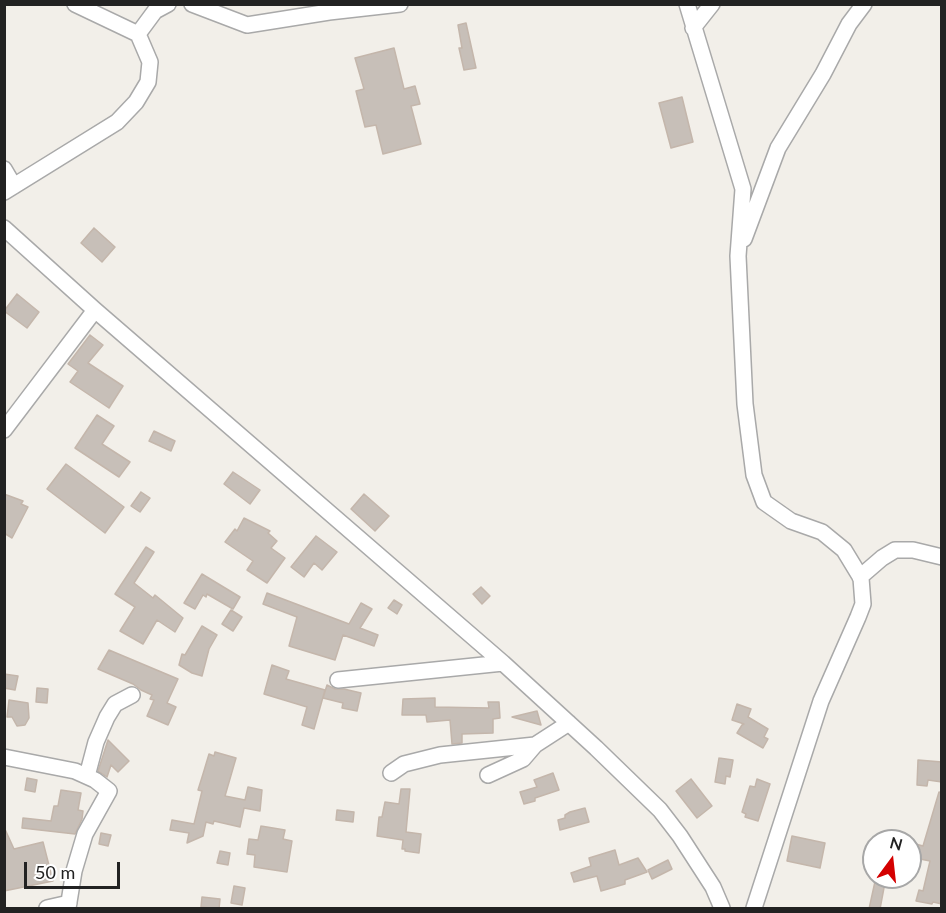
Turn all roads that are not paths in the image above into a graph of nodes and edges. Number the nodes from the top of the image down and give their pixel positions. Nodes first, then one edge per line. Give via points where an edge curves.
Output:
1 (75, 4) edge
2 (168, 4) edge
3 (400, 4) edge
4 (687, 4) edge
5 (712, 4) edge
6 (864, 4) edge
7 (197, 6) edge
8 (693, 28) junction
9 (138, 34) junction
10 (4, 169) edge
11 (9, 189) edge
12 (4, 228) edge
13 (738, 256) junction
14 (95, 310) junction
15 (4, 430) edge
16 (942, 557) edge
17 (860, 577) junction
18 (504, 663) junction
19 (338, 680) dead end
20 (132, 695) dead end
21 (569, 723) junction
22 (535, 745) junction
23 (4, 757) edge
24 (391, 773) dead end
25 (488, 775) dead end
26 (87, 776) junction
27 (68, 906) edge
28 (47, 909) edge
29 (722, 909) edge
30 (754, 909) edge

1 - 9 street
2 - 9 street via 155,11
3 - 7 street via 247,25
4 - 8 street
5 - 8 street
6 - 13 street via 778,148
8 - 13 street via 743,189
9 - 11 street via 150,62 148,82 136,102 117,122
10 - 11 street
12 - 14 street
13 - 17 street via 745,404 754,476 764,502 791,521 822,531 844,550
14 - 15 street
14 - 18 street
16 - 17 street via 895,550
17 - 30 street via 863,604 821,701
18 - 19 street
18 - 21 street
20 - 26 street via 116,704 107,717
21 - 22 street
21 - 29 street via 660,810 708,878
22 - 24 street via 429,757 404,764
22 - 25 street via 523,759
23 - 26 street
26 - 27 street via 109,791 85,834
27 - 28 street

